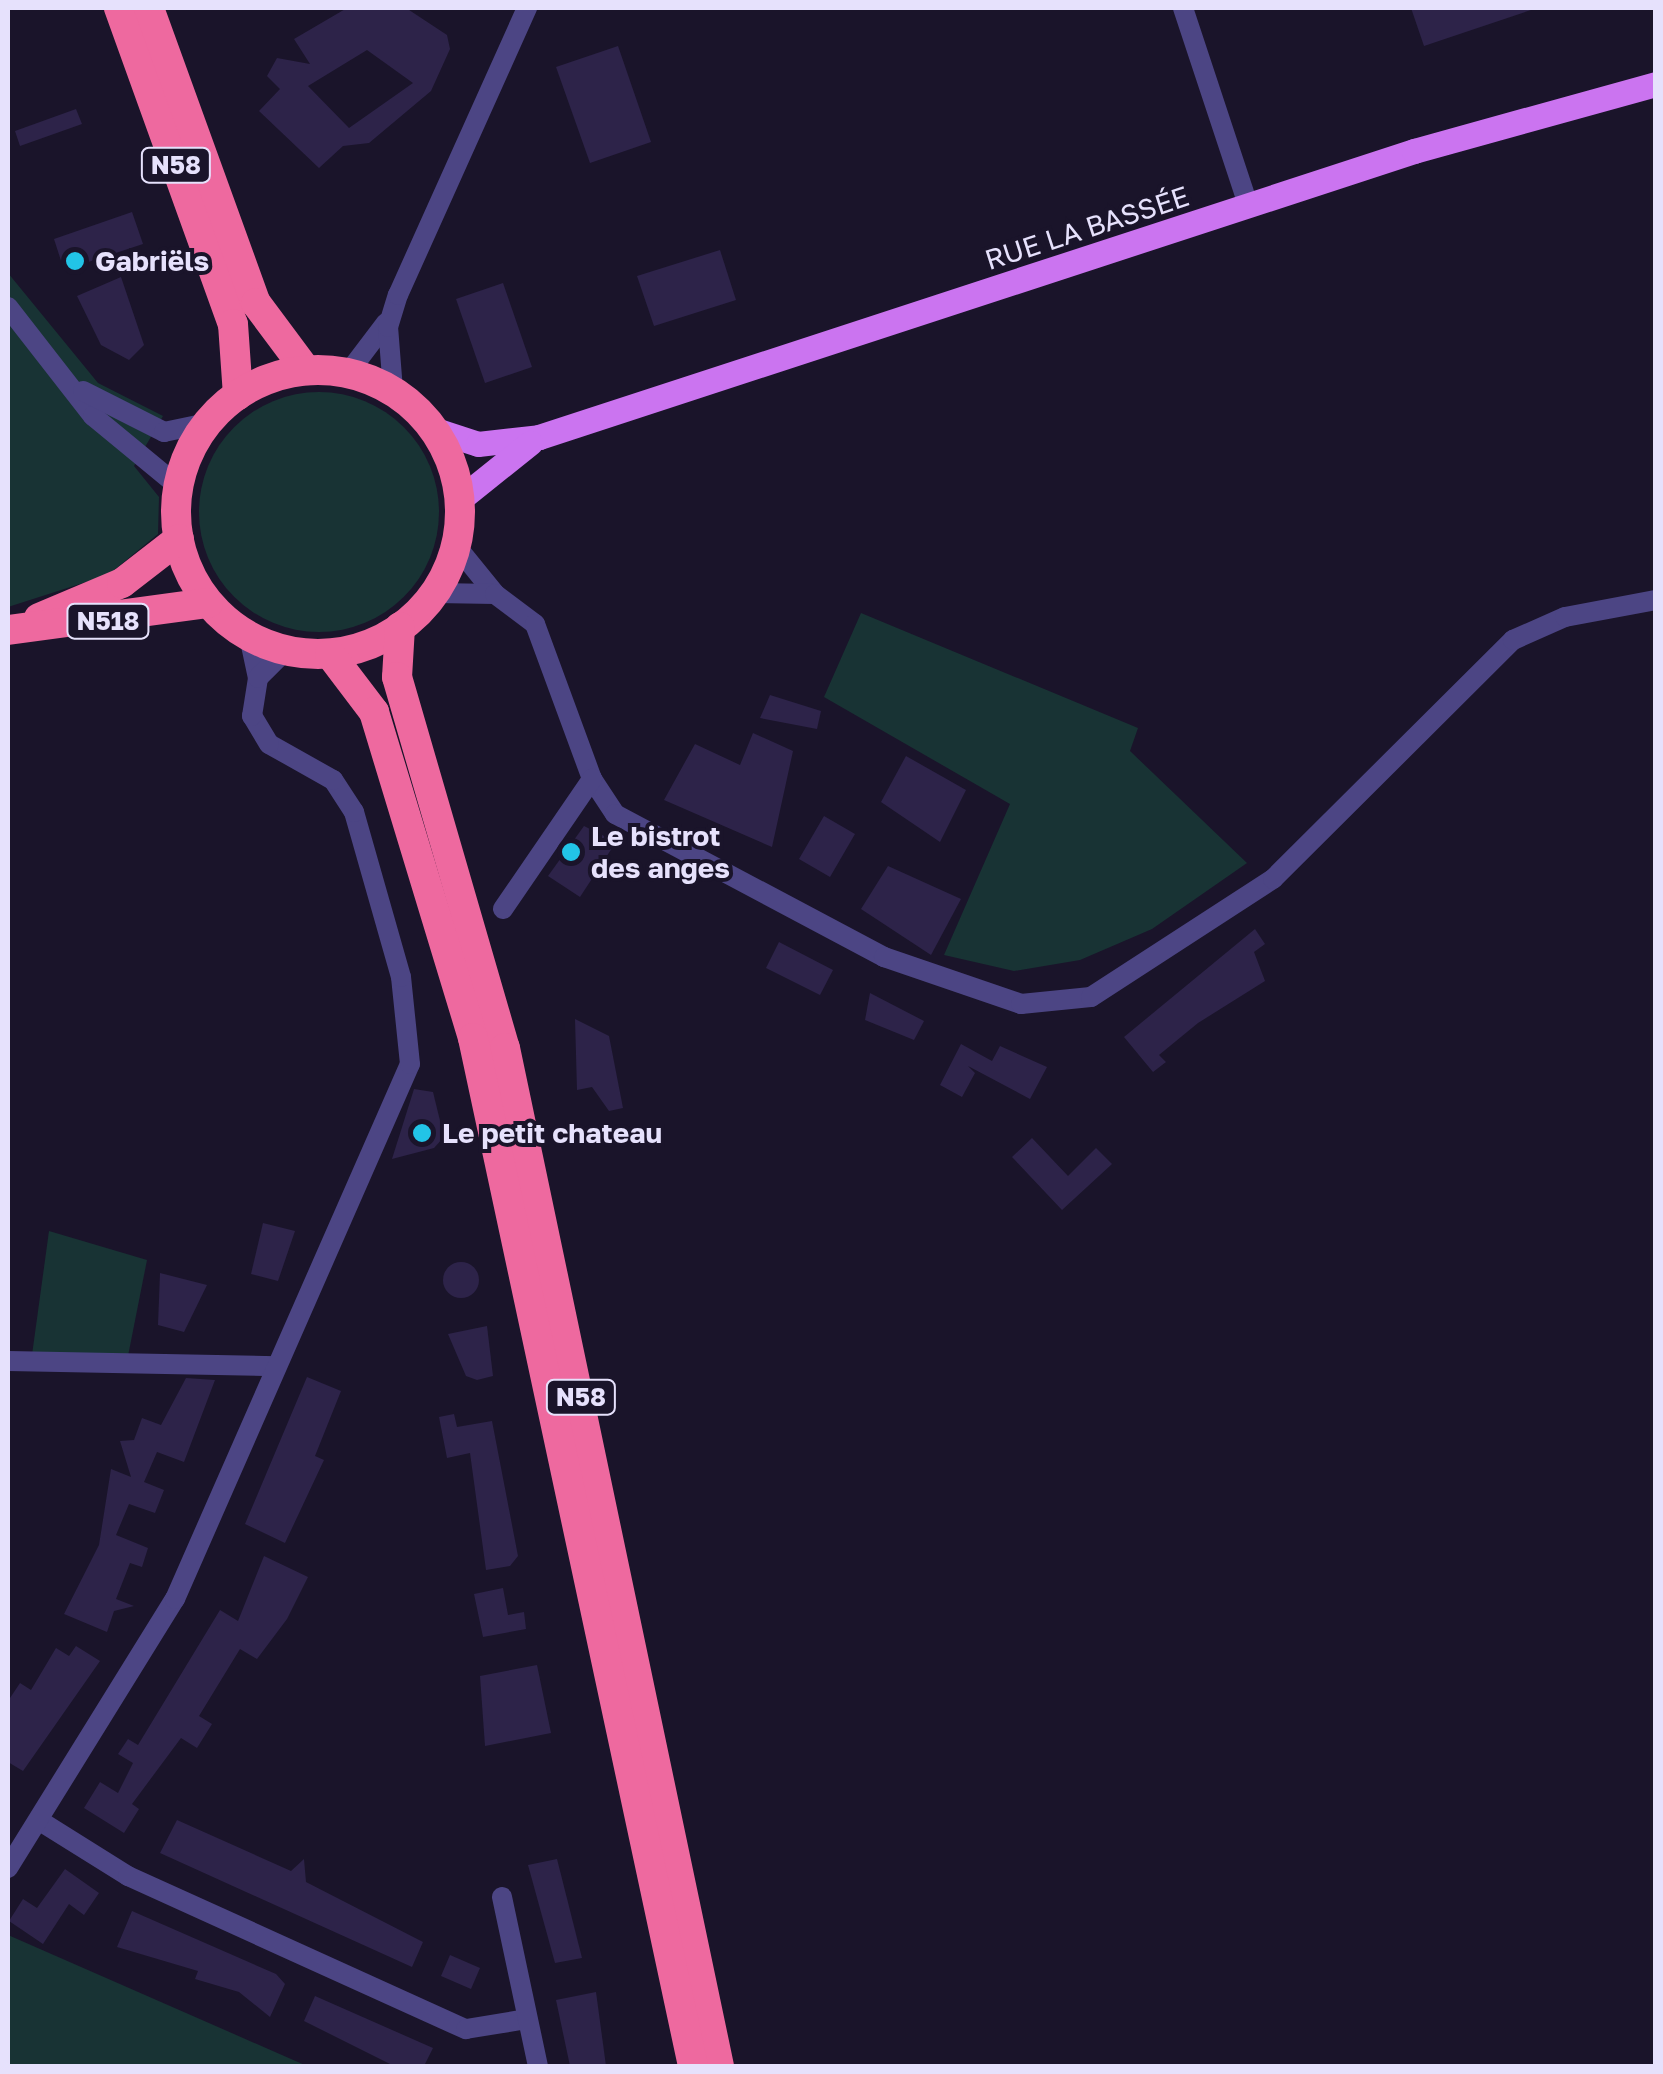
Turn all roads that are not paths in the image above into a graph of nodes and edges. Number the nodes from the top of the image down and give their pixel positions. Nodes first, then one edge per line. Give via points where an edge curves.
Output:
1 (119, 8) edge
2 (149, 8) edge
3 (527, 8) edge
4 (1183, 8) edge
5 (1656, 84) edge
6 (1249, 207) junction
7 (8, 307) edge
8 (394, 308) junction
9 (306, 370) junction
10 (348, 373) junction
11 (69, 381) junction
12 (393, 390) junction
13 (238, 396) junction
14 (207, 423) junction
15 (435, 430) junction
16 (539, 437) junction
17 (178, 487) junction
18 (460, 498) junction
19 (179, 539) junction
20 (457, 546) junction
21 (487, 587) junction
22 (436, 592) junction
23 (1656, 600) edge
24 (208, 603) junction
25 (400, 627) junction
26 (8, 630) edge
27 (249, 636) junction
28 (285, 650) junction
29 (330, 654) junction
30 (258, 678) junction
31 (592, 779) junction
32 (504, 908) dead end
33 (8, 1361) edge
34 (276, 1366) junction
35 (40, 1821) junction
36 (8, 1868) edge
37 (502, 1898) dead end
38 (528, 2019) junction
39 (538, 2066) edge
40 (692, 2066) edge
41 (720, 2066) edge

1 - 13 highway, N58 via 233,324
2 - 9 highway, N58 via 256,303
3 - 8 street
4 - 6 street
5 - 6 main road, RUE LA BASSÉE
6 - 16 main road, RUE LA BASSÉE
7 - 11 street
8 - 10 street
8 - 12 street
9 - 10 highway
9 - 13 highway
10 - 12 highway
11 - 14 street via 143,426
11 - 17 street via 92,416
12 - 15 highway
13 - 14 highway
14 - 17 highway
15 - 16 main road, RUE LA BASSÉE via 478,444
15 - 18 highway
16 - 18 main road, RUE LA BASSÉE
17 - 19 highway
18 - 20 highway
19 - 24 highway
19 - 26 highway, N518 via 122,583
20 - 21 street
20 - 22 highway
21 - 22 street
21 - 31 street via 543,637
22 - 25 highway
23 - 31 street via 1565,616 1513,640 1273,879 1092,997 1021,1004 950,986 626,821
24 - 26 highway, N518
24 - 27 highway
25 - 29 highway
25 - 41 highway, N58 via 397,677 505,1048
27 - 28 highway
27 - 30 street
28 - 29 highway
28 - 30 street
29 - 40 highway, N58 via 374,712 473,1038
30 - 34 street via 252,716 268,744 333,780 354,812 402,977 410,1064
31 - 32 street
33 - 34 street
34 - 35 street via 175,1599
35 - 36 street
35 - 38 street via 128,1876 466,2029
37 - 38 street
38 - 39 street

